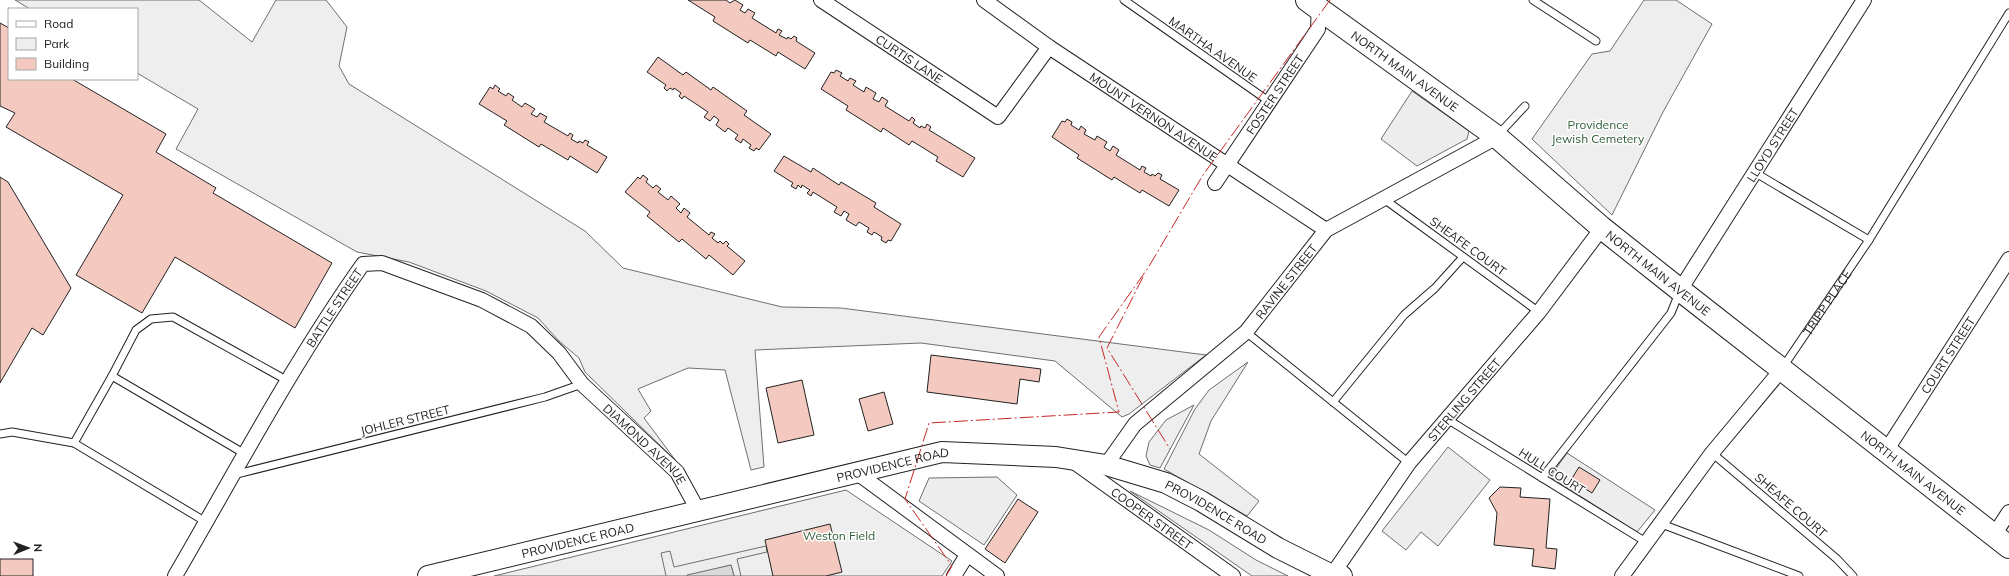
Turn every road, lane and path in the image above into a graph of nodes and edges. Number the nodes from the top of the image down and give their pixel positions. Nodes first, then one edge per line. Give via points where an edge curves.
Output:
1 (821, 0) edge
2 (984, 0) edge
3 (1124, 0) edge
4 (1534, 0) edge
5 (1864, 0) edge
6 (1315, 3) edge
7 (2009, 13) edge
8 (1596, 41) dead end
9 (1050, 48) junction
10 (1270, 102) junction
11 (1525, 106) dead end
12 (1496, 137) junction
13 (1228, 165) junction
14 (1754, 172) junction
15 (1215, 183) dead end
16 (1384, 199) junction
17 (1602, 228) junction
18 (1326, 230) junction
19 (1869, 240) junction
20 (1463, 257) junction
21 (2009, 259) edge
22 (1680, 290) junction
23 (1539, 312) junction
24 (1246, 332) junction
25 (1782, 369) junction
26 (112, 376) junction
27 (288, 381) junction
28 (582, 384) junction
29 (1333, 402) junction
30 (1447, 419) junction
31 (0, 434) edge
32 (74, 443) junction
33 (1886, 451) junction
34 (1712, 453) junction
35 (245, 454) junction
36 (1070, 459) junction
37 (1410, 463) junction
38 (1106, 465) junction
39 (856, 472) junction
40 (233, 475) junction
41 (1542, 478) junction
42 (699, 512) junction
43 (2009, 512) edge
44 (206, 522) junction
45 (1659, 523) junction
46 (2002, 541) edge
47 (1646, 542) junction
48 (967, 555) junction
49 (1337, 575) edge
50 (175, 576) edge
51 (428, 576) edge
52 (954, 576) edge
53 (997, 576) edge
54 (1234, 576) edge
55 (1622, 576) edge
56 (1799, 576) edge
57 (1853, 576) edge

1 - 9 street, CURTIS LANE via 998,118
2 - 9 street, MOUNT VERNON AVENUE
3 - 10 lane, MARTHA AVENUE
4 - 8 lane
5 - 14 street, LLOYD STREET
6 - 10 street, FOSTER STREET via 1318,29
6 - 12 main road, NORTH MAIN AVENUE
7 - 19 lane, TRIPP PLACE
9 - 13 street, MOUNT VERNON AVENUE
10 - 13 street, FOSTER STREET
11 - 12 lane
12 - 16 street, RAVINE STREET
12 - 17 main road, NORTH MAIN AVENUE
13 - 15 street, FOSTER STREET
13 - 18 street, MOUNT VERNON AVENUE
14 - 19 lane
14 - 22 street, LLOYD STREET
16 - 18 street, RAVINE STREET
16 - 20 lane, SHEAFE COURT
17 - 22 main road, NORTH MAIN AVENUE
17 - 23 street, STERLING STREET
18 - 24 street, RAVINE STREET
19 - 25 lane, TRIPP PLACE
20 - 23 lane, SHEAFE COURT
20 - 29 lane via 1435,288 1404,315
21 - 33 street, COURT STREET
22 - 25 main road, NORTH MAIN AVENUE
22 - 41 lane via 1671,313
23 - 30 street, STERLING STREET
24 - 29 lane
24 - 38 street, RAVINE STREET via 1135,424
25 - 33 main road, NORTH MAIN AVENUE
25 - 34 street, TRIPP PLACE
26 - 27 lane via 136,330 151,318 173,317
26 - 32 lane
26 - 35 lane
27 - 28 street, BATTLE STREET via 363,264 382,263 482,300 530,326 559,353
27 - 35 street, BATTLE STREET
28 - 40 lane, JOHLER STREET via 544,397
28 - 42 street, DIAMOND AVENUE via 677,472
29 - 37 lane
30 - 37 street, STERLING STREET
30 - 41 lane, HULL COURT
31 - 32 lane via 12,432
32 - 44 lane
33 - 46 main road, NORTH MAIN AVENUE
34 - 45 street, TRIPP PLACE
34 - 57 lane, SHEAFE COURT via 1837,559
35 - 40 street, BATTLE STREET
36 - 38 main road, PROVIDENCE ROAD
36 - 39 main road, PROVIDENCE ROAD via 942,452
36 - 54 street, COOPER STREET
37 - 49 street, STERLING STREET
38 - 49 main road, PROVIDENCE ROAD via 1166,483 1201,501 1278,548
39 - 42 main road, PROVIDENCE ROAD
39 - 48 street
40 - 44 street, BATTLE STREET
41 - 47 lane, HULL COURT
42 - 51 main road, PROVIDENCE ROAD
43 - 46 street
44 - 50 street, BATTLE STREET
45 - 47 street, TRIPP PLACE
45 - 56 lane
47 - 55 street, TRIPP PLACE
48 - 52 street
48 - 53 street

